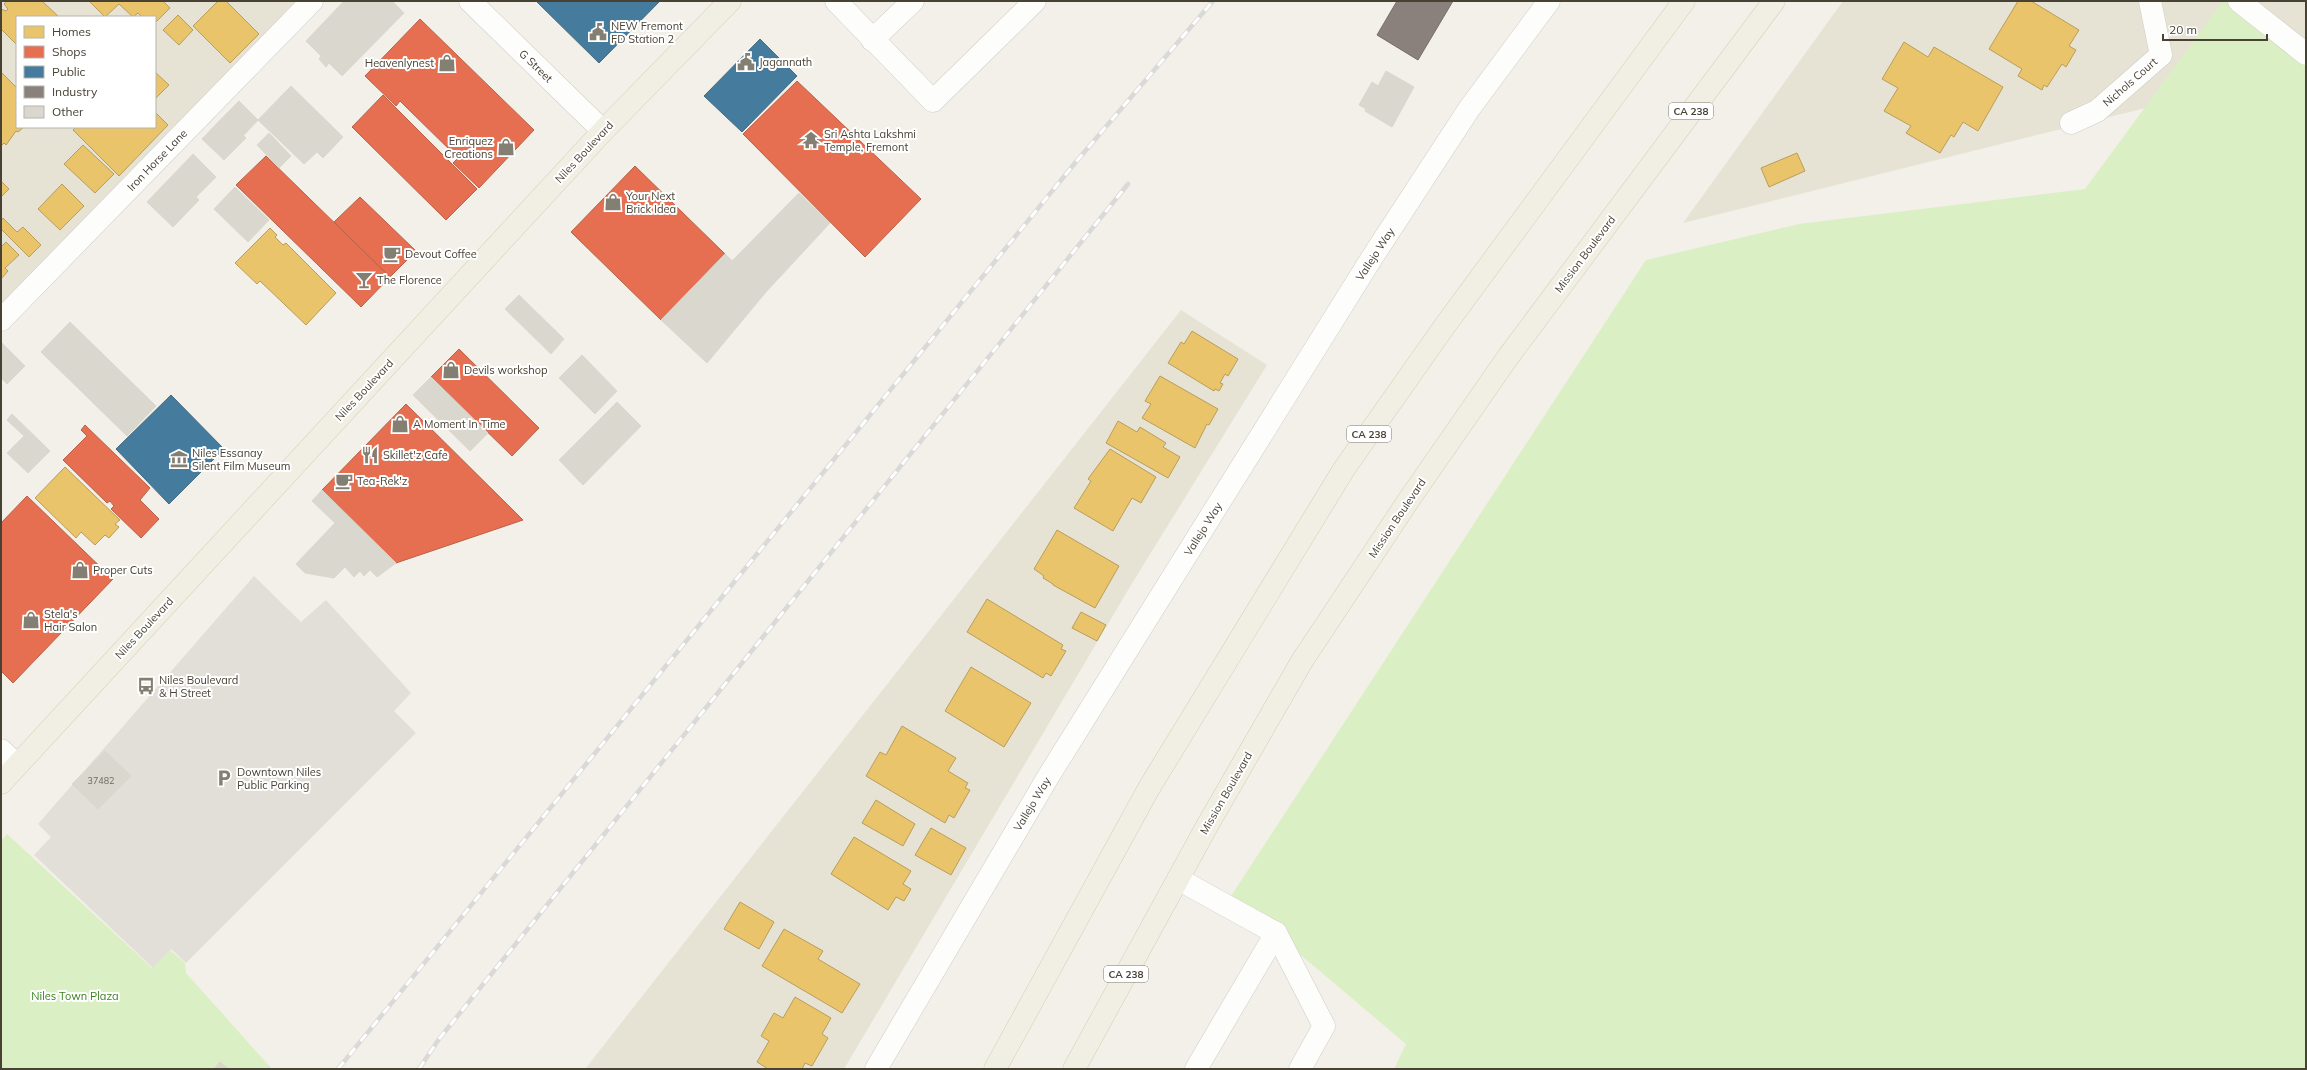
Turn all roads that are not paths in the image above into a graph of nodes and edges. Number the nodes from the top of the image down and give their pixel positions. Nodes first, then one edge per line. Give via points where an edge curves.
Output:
1 (312, 1) edge
2 (470, 1) edge
3 (730, 1) edge
4 (836, 1) edge
5 (913, 1) edge
6 (1035, 1) edge
7 (1549, 1) edge
8 (1684, 1) edge
9 (1774, 1) edge
10 (2150, 1) edge
11 (2239, 1) edge
12 (2268, 24) junction
13 (872, 40) junction
14 (2306, 41) edge
15 (2306, 54) edge
16 (2071, 124) dead end
17 (603, 131) junction
18 (1, 320) edge
19 (1, 750) edge
20 (17, 765) junction
21 (1, 783) edge
22 (1178, 879) junction
23 (1276, 934) junction
24 (876, 1069) edge
25 (995, 1069) edge
26 (1074, 1069) edge
27 (1196, 1069) edge
28 (1300, 1069) edge

1 - 18 street, Iron Horse Lane
2 - 17 street, G Street
3 - 17 main road, Niles Boulevard
4 - 13 street
5 - 13 street
6 - 13 street via 933,101
7 - 24 street, Vallejo Way via 1469,109 1373,256 1048,777
8 - 25 main road, CA 238 via 1444,327 1344,469 1149,788
9 - 22 main road, Mission Boulevard / CA 238 via 1508,357 1408,501 1302,661
10 - 16 street, Nichols Court via 2161,55 2098,111
11 - 12 street
12 - 14 street
12 - 15 street
17 - 20 main road, Niles Boulevard
19 - 20 street
20 - 21 main road, Niles Boulevard
22 - 23 street
22 - 26 main road, Mission Boulevard / CA 238
23 - 27 street
23 - 28 street via 1324,1026

